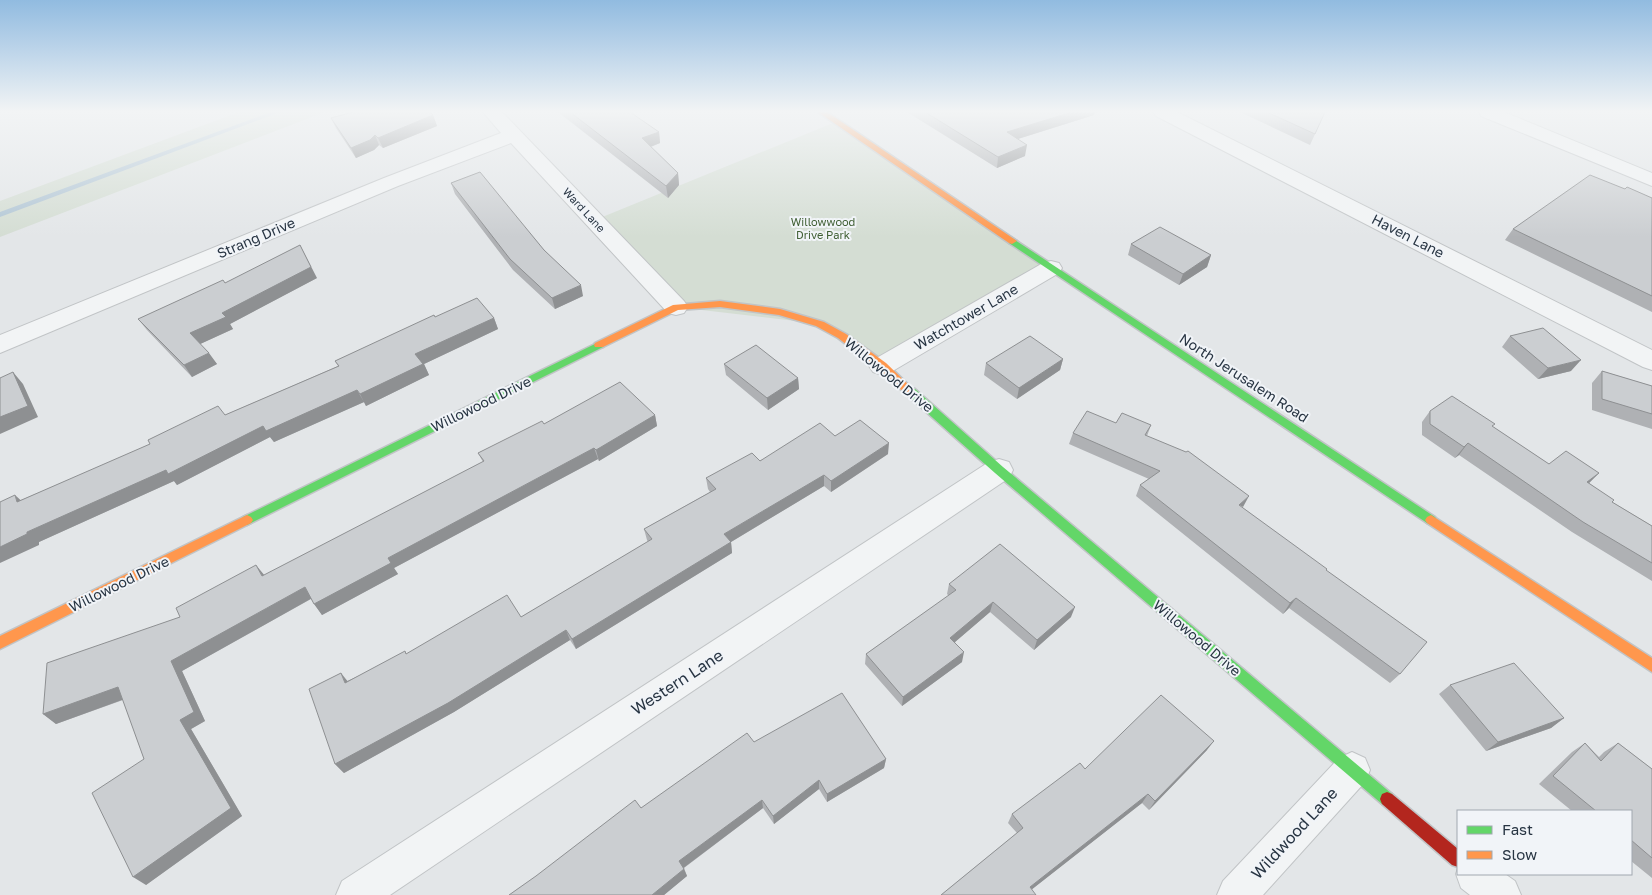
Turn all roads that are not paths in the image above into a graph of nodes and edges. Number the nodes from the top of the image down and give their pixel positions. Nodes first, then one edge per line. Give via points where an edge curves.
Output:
1 (466, 154) edge
2 (531, 154) edge
3 (883, 154) edge
4 (1245, 154) edge
5 (1589, 154) edge
6 (1652, 180) edge
7 (1051, 268) junction
8 (676, 308) junction
9 (0, 345) edge
10 (1652, 361) edge
11 (882, 366) junction
12 (999, 470) junction
13 (0, 643) edge
14 (1652, 666) edge
15 (1352, 770) junction
16 (1457, 858) edge
17 (1476, 875) edge
18 (356, 895) edge
19 (1237, 895) edge
20 (1501, 895) edge

1 - 9 street, Strang Drive via 391,182
2 - 8 street, Ward Lane
3 - 7 street, North Jerusalem Road
4 - 10 street, Haven Lane
5 - 6 street
7 - 11 street, Watchtower Lane
7 - 14 street, North Jerusalem Road
8 - 11 street, Willowood Drive via 720,304 780,312 820,324
8 - 13 street, Willowood Drive
11 - 12 street, Willowood Drive
12 - 15 street, Willowood Drive
12 - 18 street, Western Lane
15 - 16 street, Willowood Drive
15 - 19 street, Wildwood Lane
17 - 20 street

